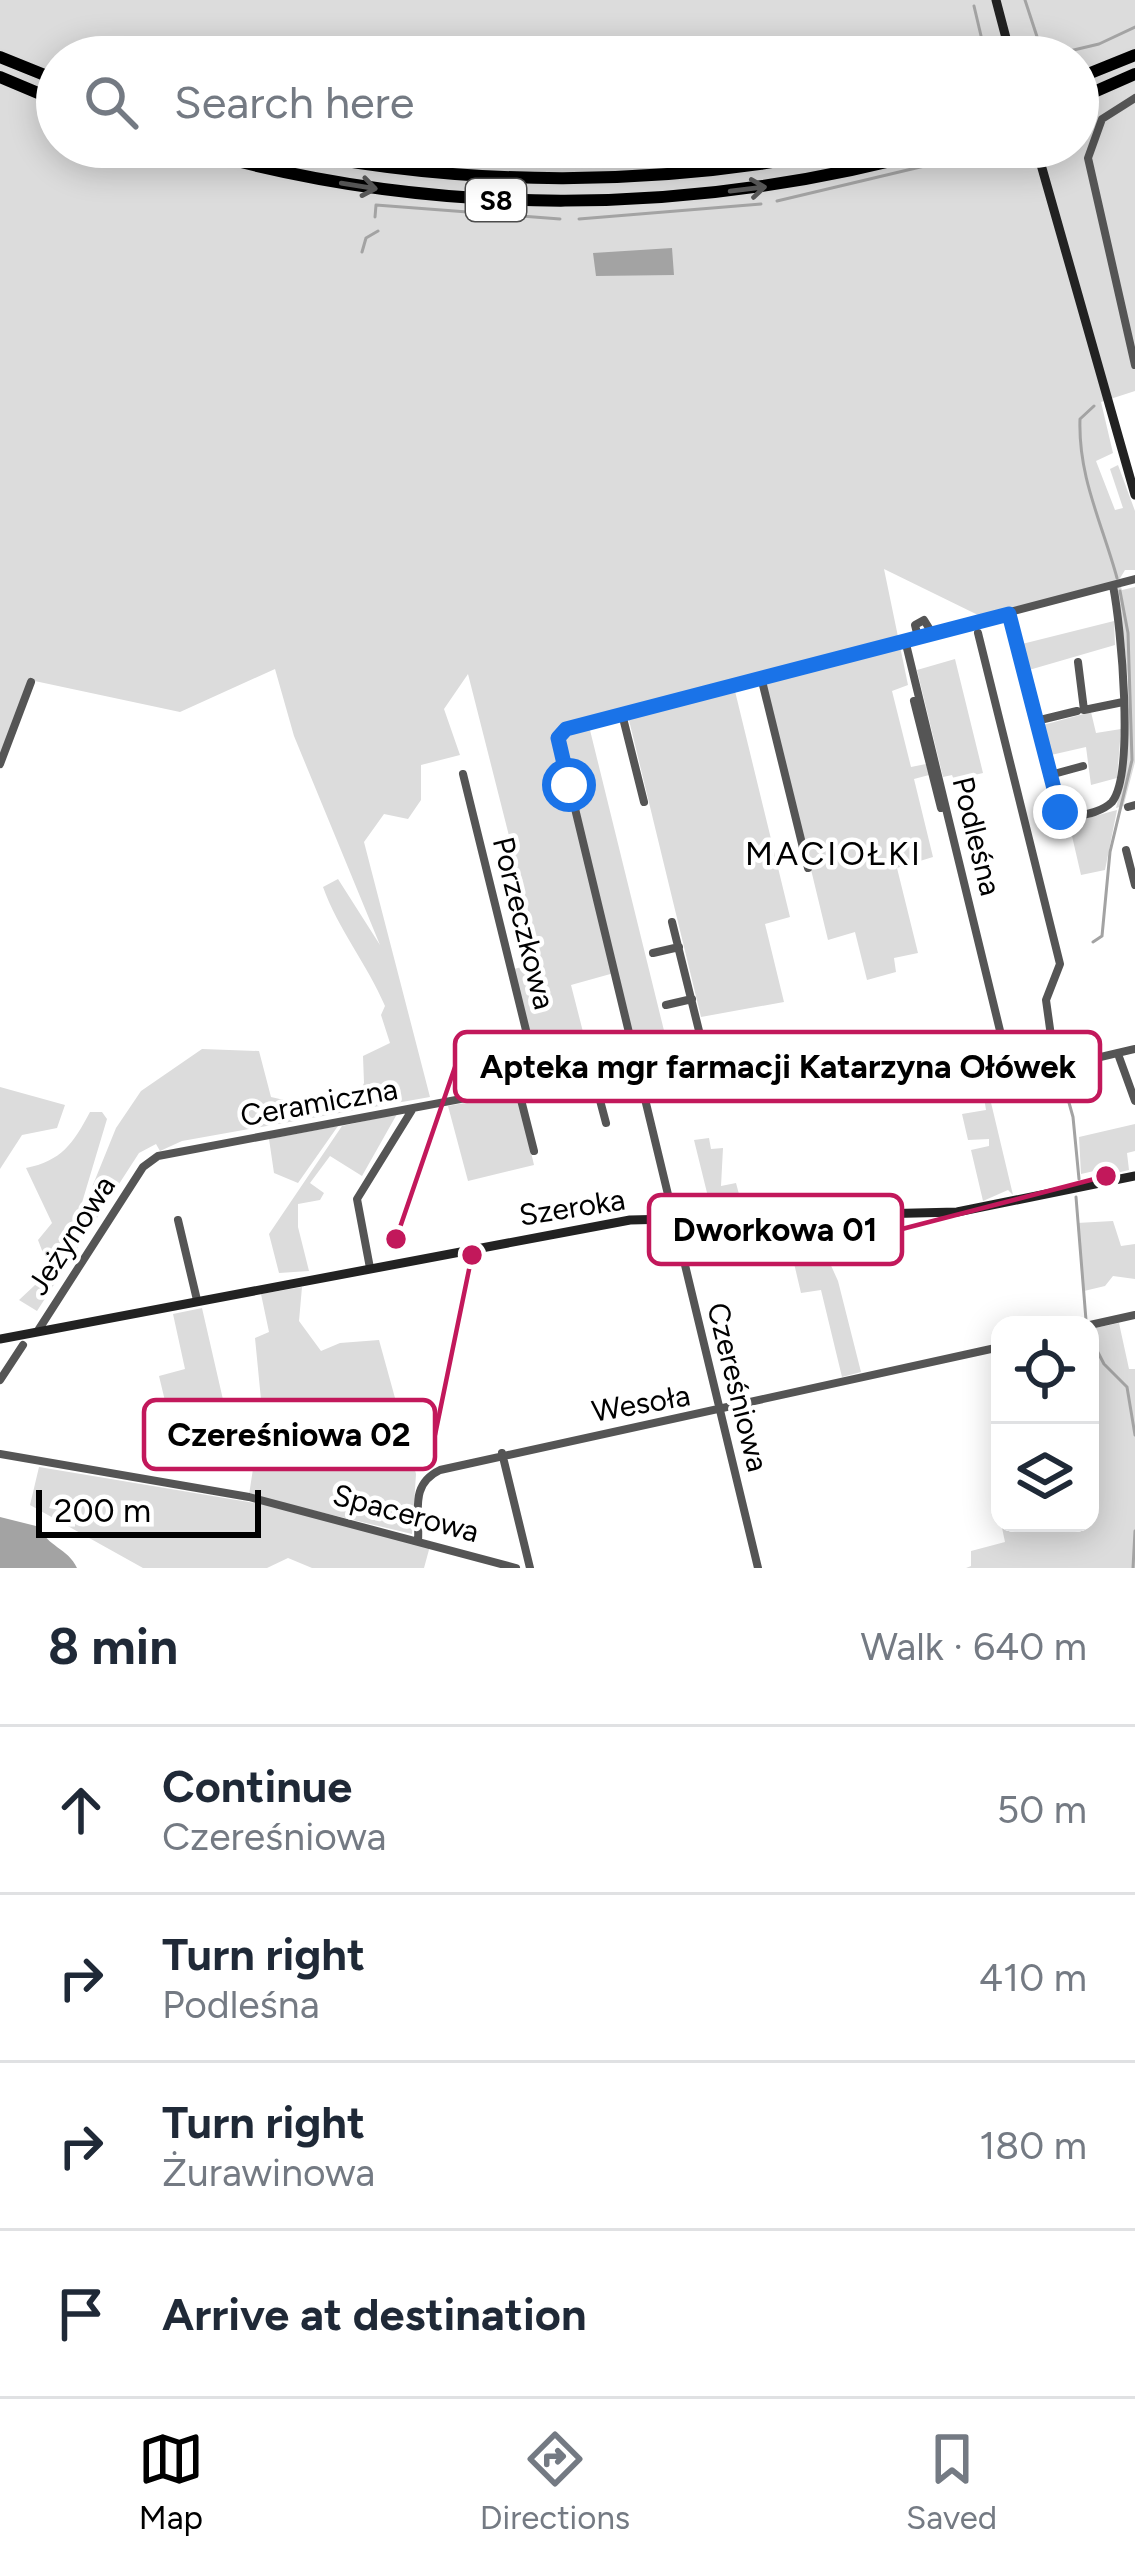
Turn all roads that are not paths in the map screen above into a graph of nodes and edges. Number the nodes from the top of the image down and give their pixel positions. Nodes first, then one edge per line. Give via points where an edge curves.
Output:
1 (996, 0) edge
2 (1005, 36) edge
3 (1135, 55) edge
4 (0, 57) edge
5 (1099, 70) edge
6 (36, 72) edge
7 (1135, 74) edge
8 (0, 77) edge
9 (1099, 90) edge
10 (36, 92) edge
11 (1135, 98) edge
12 (1099, 127) edge
13 (274, 168) edge
14 (400, 168) edge
15 (726, 168) edge
16 (855, 168) edge
17 (1042, 168) edge
18 (1089, 168) edge
19 (1135, 365) edge
20 (1135, 495) edge
21 (1135, 579) edge
22 (1113, 586) junction
23 (1009, 614) junction
24 (978, 633) dead end
25 (903, 640) junction
26 (1078, 662) dead end
27 (761, 677) junction
28 (32, 682) dead end
29 (1123, 702) junction
30 (1077, 711) dead end
31 (622, 714) junction
32 (1036, 721) junction
33 (0, 764) edge
34 (1083, 766) dead end
35 (463, 774) dead end
36 (1050, 775) junction
37 (644, 802) dead end
38 (1126, 850) dead end
39 (808, 868) dead end
40 (1135, 885) edge
41 (672, 922) dead end
42 (972, 936) dead end
43 (679, 947) junction
44 (653, 953) dead end
45 (692, 999) junction
46 (665, 1005) dead end
47 (1003, 1042) junction
48 (1047, 1045) junction
49 (1135, 1049) edge
50 (704, 1052) junction
51 (1118, 1054) junction
52 (678, 1055) dead end
53 (707, 1063) junction
54 (635, 1066) junction
55 (593, 1074) junction
56 (539, 1083) junction
57 (518, 1088) junction
58 (1135, 1101) edge
59 (412, 1109) junction
60 (606, 1123) dead end
61 (534, 1151) dead end
62 (143, 1168) joint
63 (1135, 1176) edge
64 (671, 1218) junction
65 (178, 1220) dead end
66 (370, 1268) junction
67 (197, 1300) junction
68 (1135, 1315) edge
69 (1099, 1323) edge
70 (39, 1329) junction
71 (0, 1339) edge
72 (22, 1339) junction
73 (991, 1349) edge
74 (0, 1380) edge
75 (720, 1412) junction
76 (502, 1453) junction
77 (0, 1454) edge
78 (418, 1541) junction
79 (516, 1568) edge
80 (530, 1568) edge
81 (758, 1568) edge

1 - 2 street
3 - 5 highway
4 - 6 highway
7 - 9 highway
8 - 10 highway
11 - 12 street
13 -> 16 highway, S8 via 479,199 628,200
14 - 15 highway, S8 via 581,178
17 - 20 street
18 - 19 street
21 - 22 street
22 - 23 street
22 - 29 street
23 - 25 street
23 - 32 street
24 - 48 street, Podleśna via 1060,964 1046,1000
25 - 27 street
25 - 42 street
25 - 47 street, Podleśna
26 - 29 street via 1084,710
27 - 31 street
27 - 39 street
28 - 33 street
29 - 36 street via 1124,766 1112,803 1068,818
30 - 32 street
31 - 37 street
31 - 54 street, Czereśniowa via 558,738
32 - 36 street
34 - 36 street
35 - 56 street, Porzeczkowa
38 - 40 street
41 - 43 street
43 - 44 street
43 - 45 street
45 - 46 street
45 - 50 street
47 - 48 street, Ceramiczna
47 - 53 street, Ceramiczna
48 - 51 street, Ceramiczna via 1058,1067
49 - 51 street, Ceramiczna
50 - 52 street
50 - 53 street
51 - 58 street
53 - 54 street, Ceramiczna
54 - 55 street, Ceramiczna
54 - 64 street, Czereśniowa
55 - 56 street, Ceramiczna
55 - 60 street
56 - 57 street, Ceramiczna
57 - 59 street, Ceramiczna
57 - 61 street
59 - 62 street, Ceramiczna via 158,1156
59 - 66 street via 356,1199
62 - 70 street, Jeżynowa
63 - 64 street, Szeroka via 957,1212
64 - 66 street, Szeroka
64 - 75 street, Czereśniowa
65 - 67 street
66 - 67 street, Szeroka
67 - 70 street, Szeroka
68 - 69 street
70 - 72 street, Szeroka
71 - 72 street, Szeroka
72 - 74 street
73 - 75 street, Wesoła
75 - 76 street, Wesoła
75 - 81 street, Czereśniowa
76 - 78 street, Wesoła via 427,1477 418,1492
76 - 80 street
77 - 78 street, Spacerowa via 249,1497
78 - 79 street, Spacerowa

